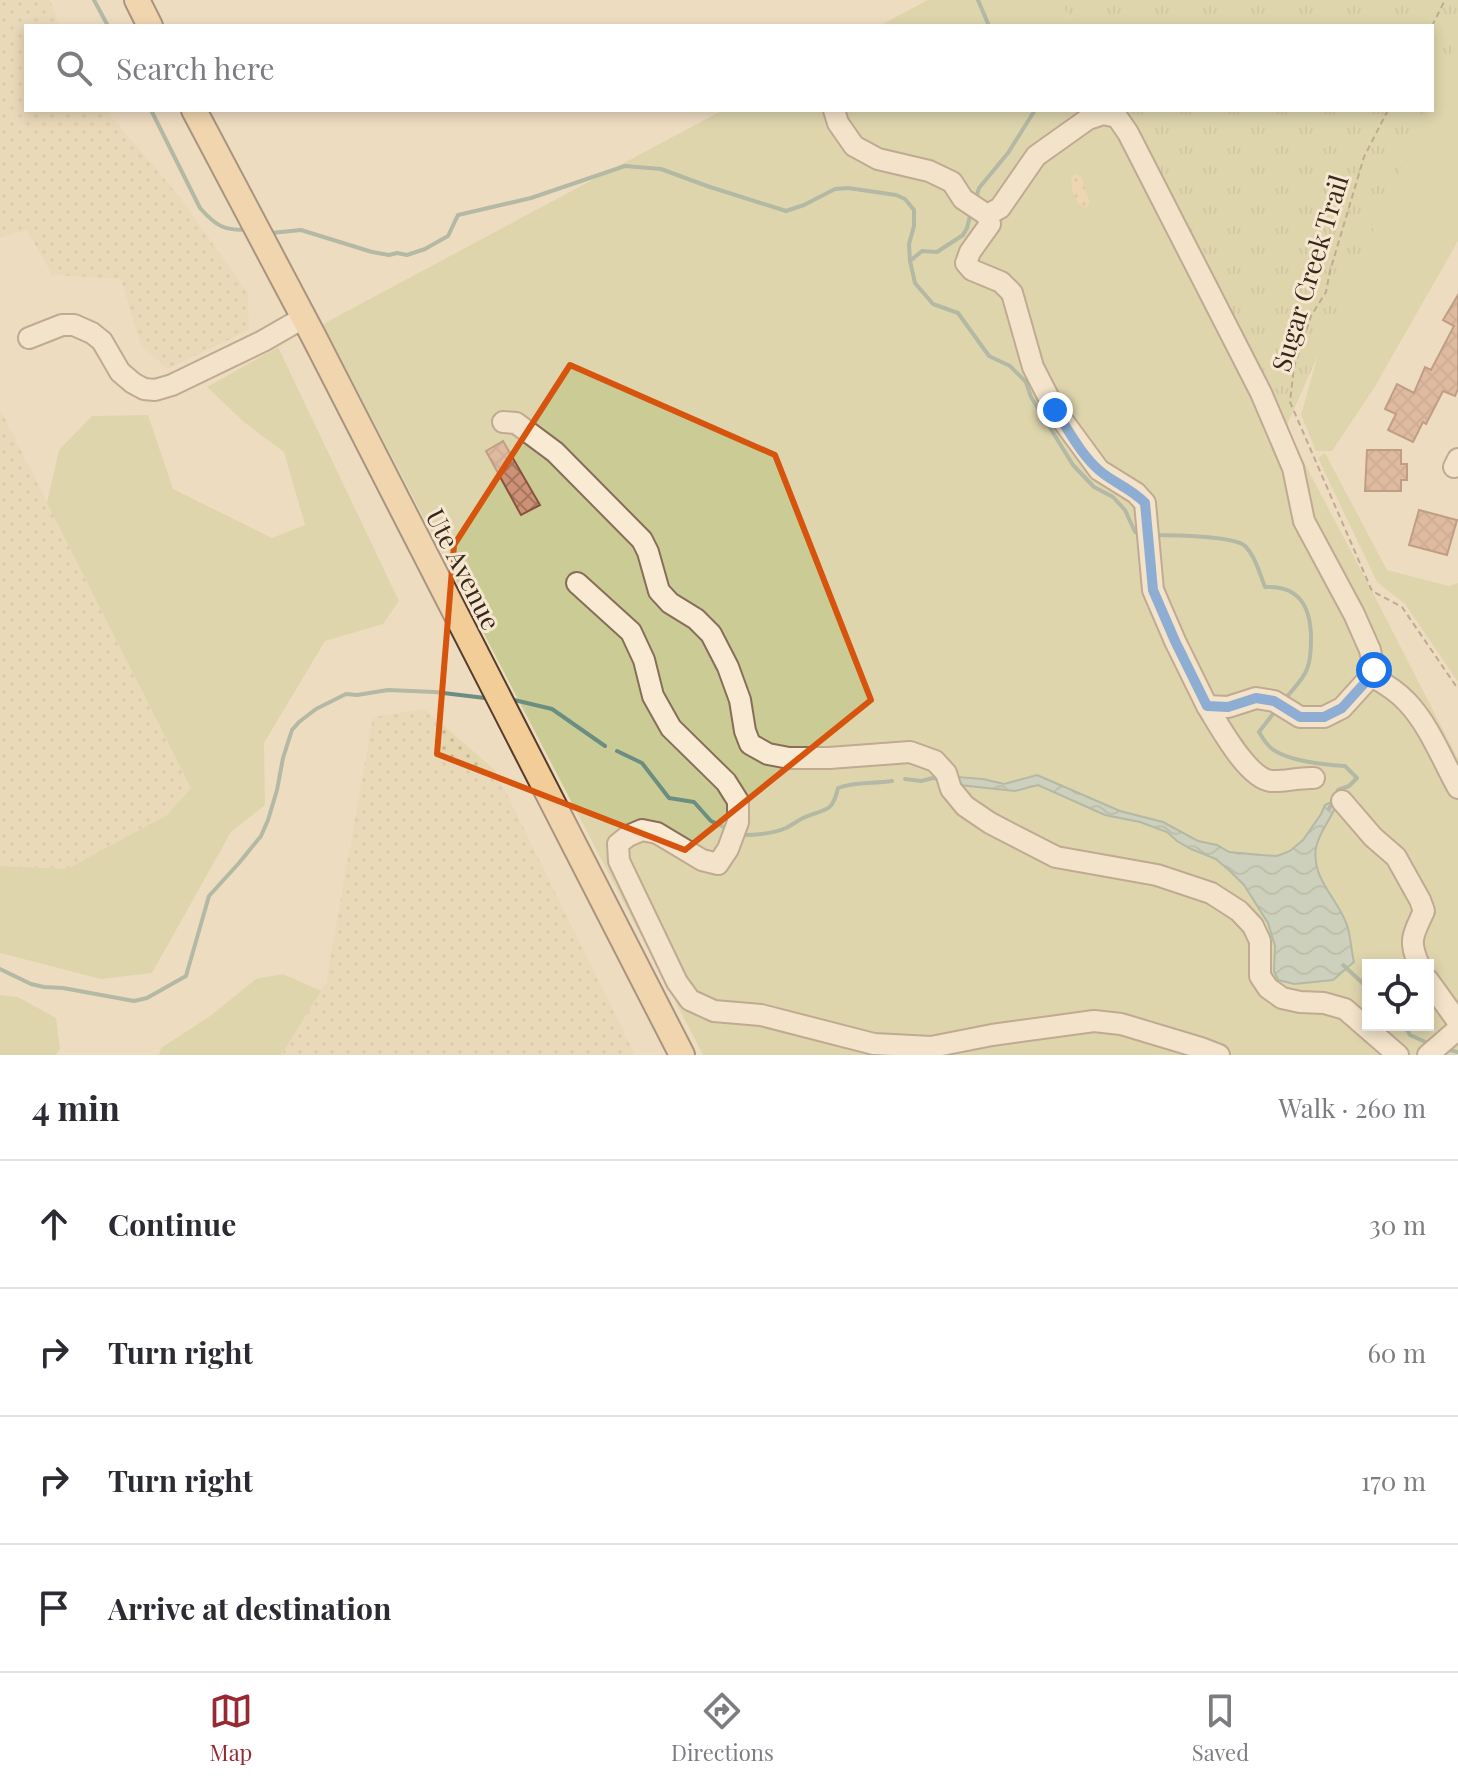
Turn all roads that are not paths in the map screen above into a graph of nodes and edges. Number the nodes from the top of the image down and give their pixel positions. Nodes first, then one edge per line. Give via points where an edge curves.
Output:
1 (137, 0) edge
2 (149, 24) edge
3 (195, 112) edge
4 (835, 112) edge
5 (987, 215) junction
6 (303, 318) junction
7 (29, 338) dead end
8 (503, 422) dead end
9 (577, 583) dead end
10 (1371, 676) junction
11 (1207, 706) junction
12 (1314, 778) dead end
13 (1458, 788) edge
14 (1342, 801) dead end
15 (1416, 959) edge
16 (1434, 990) edge
17 (1457, 1028) edge
18 (682, 1055) edge
19 (1219, 1055) edge
20 (1398, 1055) edge
21 (1428, 1055) edge

1 - 2 main road
3 - 6 main road, Ute Avenue
4 - 5 lane via 854,146 952,182 963,199
5 - 10 lane via 1000,208 1036,156 1088,119 1117,117 1261,393 1293,468 1304,521 1370,650
5 - 11 lane via 990,224 966,263 1012,293 1033,367 1055,410 1099,470 1145,503 1153,590
6 - 7 lane via 155,390 133,383 102,341 74,325
6 - 18 main road, Ute Avenue
8 - 20 lane via 516,423 555,452 642,540 659,591 711,634 740,700 750,744 789,758 910,752 935,761 965,806 1056,857 1157,875 1211,893 1253,926 1260,941 1260,976 1268,988 1282,998 1345,1009
9 - 19 lane via 631,632 653,696 671,728 726,782 738,801 738,822 718,864 642,830 618,844 619,861 690,1000 714,1011 761,1015 874,1044 931,1047 1094,1021 1121,1024
10 - 11 lane via 1342,708 1324,717 1300,717 1274,701 1256,698 1228,707
10 - 13 lane via 1408,702
11 - 12 lane via 1258,775 1270,781
14 - 15 lane via 1396,857 1420,900 1424,911 1411,939
16 - 17 lane
17 - 21 lane

